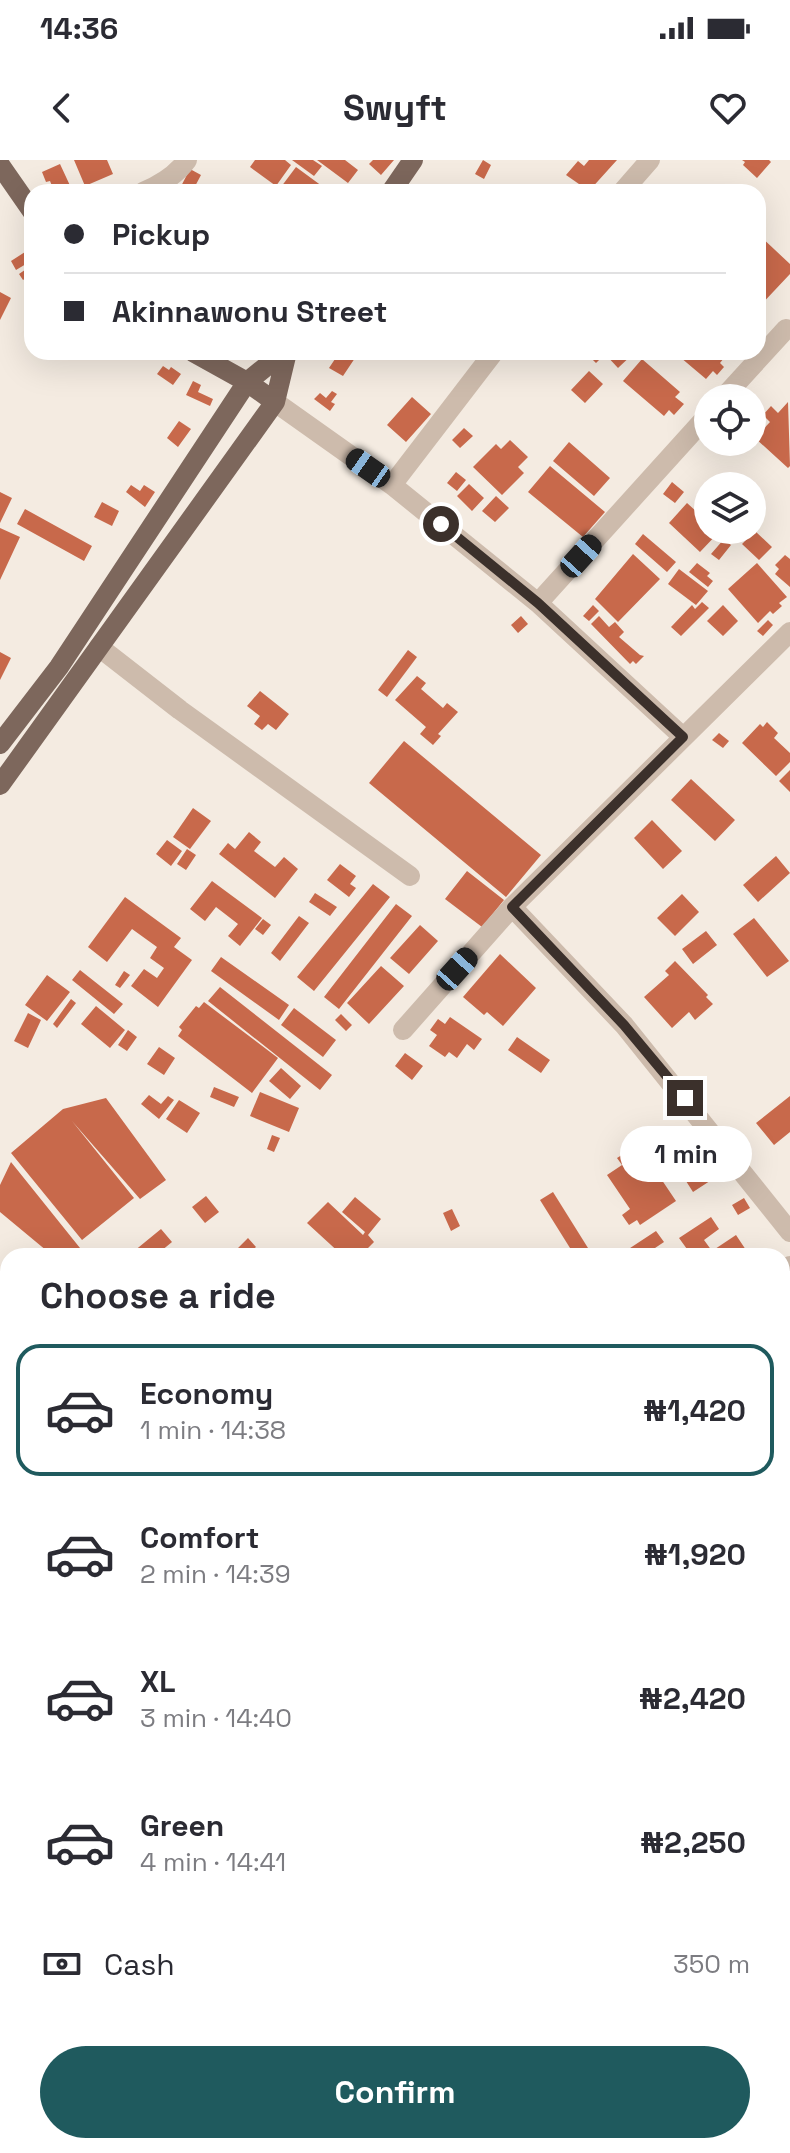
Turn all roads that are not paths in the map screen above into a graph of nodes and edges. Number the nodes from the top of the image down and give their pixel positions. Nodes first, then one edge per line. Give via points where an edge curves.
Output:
1 (187, 160) edge
2 (413, 160) edge
3 (650, 160) edge
4 (0, 165) edge
5 (161, 184) edge
6 (396, 184) edge
7 (629, 184) edge
8 (24, 200) edge
9 (786, 329) dead end
10 (766, 351) edge
11 (207, 360) edge
12 (275, 360) edge
13 (283, 360) edge
14 (488, 360) edge
15 (758, 360) edge
16 (247, 382) junction
17 (736, 384) edge
18 (275, 402) junction
19 (694, 430) edge
20 (392, 485) junction
21 (538, 603) junction
22 (790, 632) edge
23 (99, 647) junction
24 (683, 737) junction
25 (0, 744) edge
26 (0, 785) edge
27 (410, 876) dead end
28 (512, 907) junction
29 (403, 1030) dead end
30 (790, 1232) edge

1 - 5 street
2 - 6 main road
3 - 7 street
4 - 8 main road
9 - 10 street
11 - 16 main road
12 - 16 main road
13 - 18 main road
14 - 20 street
15 - 17 street
16 - 18 main road
16 - 25 main road via 59,667
18 - 20 street
18 - 23 main road
19 - 21 street
20 - 21 street
21 - 24 street
22 - 24 street
23 - 26 main road
23 - 27 street
24 - 28 street
28 - 29 street
28 - 30 street via 624,1025

